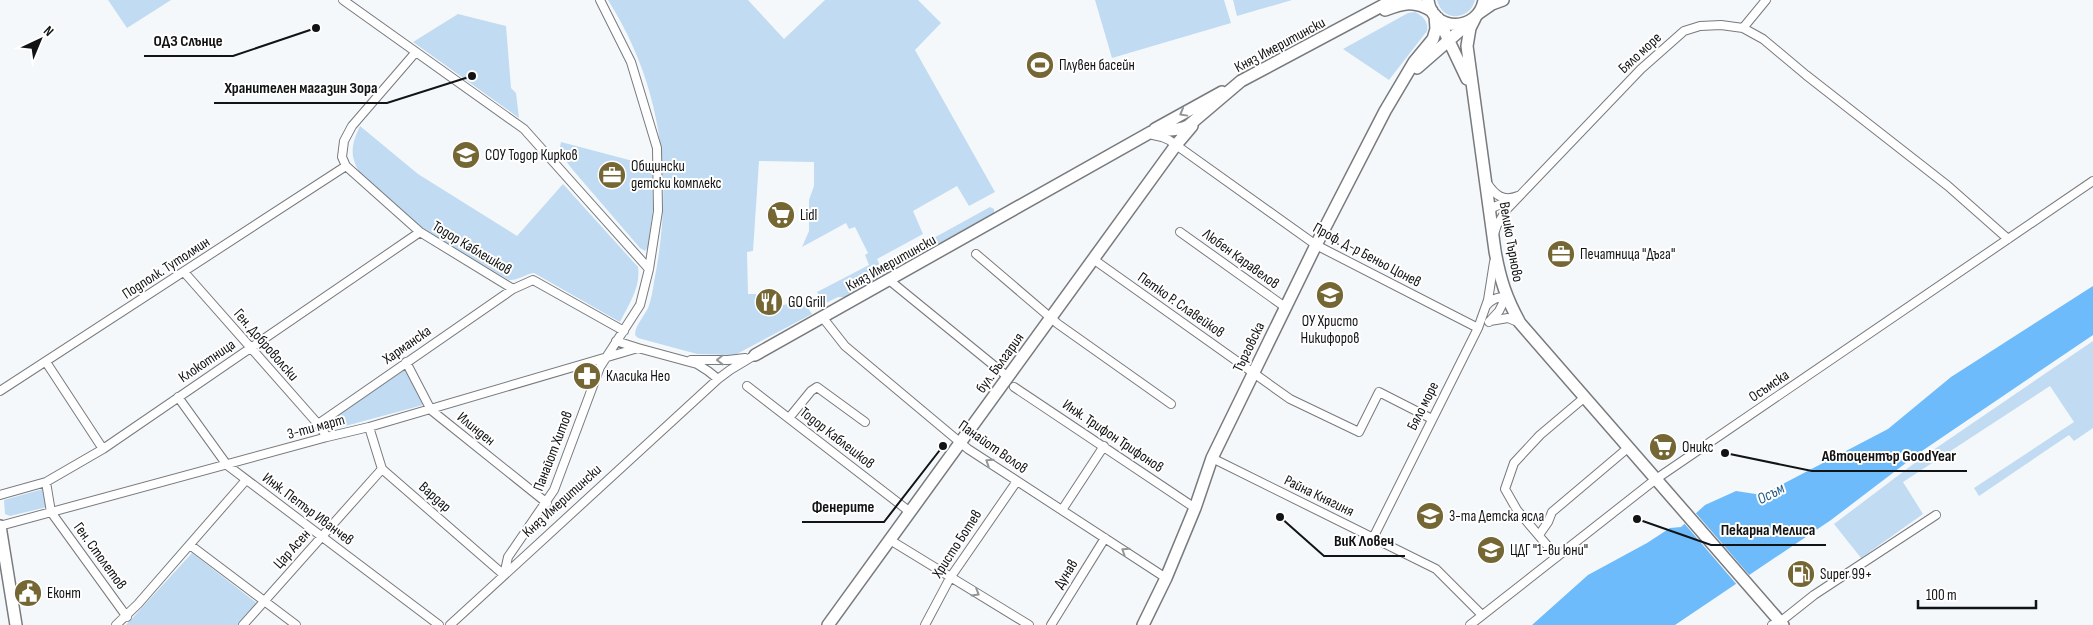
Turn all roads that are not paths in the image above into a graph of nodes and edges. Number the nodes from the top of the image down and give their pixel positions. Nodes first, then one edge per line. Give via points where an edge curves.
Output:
1 (343, 0) edge
2 (600, 0) edge
3 (1393, 0) edge
4 (1484, 0) edge
5 (1503, 0) edge
6 (1766, 0) edge
7 (1433, 11) edge
8 (1475, 18) junction
9 (1355, 21) junction
10 (1743, 28) junction
11 (1449, 40) junction
12 (415, 53) junction
13 (1420, 64) junction
14 (1463, 69) junction
15 (1241, 81) junction
16 (1397, 89) junction
17 (1472, 90) junction
18 (1198, 119) junction
19 (1151, 132) junction
20 (1137, 140) junction
21 (1176, 145) junction
22 (346, 166) junction
23 (2093, 181) edge
24 (1486, 182) junction
25 (1520, 196) junction
26 (1512, 199) junction
27 (1507, 209) junction
28 (1490, 211) junction
29 (420, 232) junction
30 (1180, 232) dead end
31 (1493, 237) junction
32 (2008, 239) junction
33 (1316, 245) junction
34 (1495, 251) junction
35 (976, 254) dead end
36 (1093, 259) junction
37 (649, 269) junction
38 (184, 272) junction
39 (890, 280) junction
40 (513, 289) junction
41 (1506, 297) junction
42 (1285, 307) junction
43 (1485, 308) junction
44 (823, 318) junction
45 (1051, 318) junction
46 (1488, 322) junction
47 (1520, 323) junction
48 (1478, 328) junction
49 (624, 331) junction
50 (616, 341) junction
51 (638, 348) junction
52 (250, 349) junction
53 (755, 355) junction
54 (604, 358) junction
55 (684, 360) junction
56 (46, 362) junction
57 (406, 362) junction
58 (1253, 372) junction
59 (1008, 376) junction
60 (718, 380) junction
61 (747, 386) dead end
62 (1014, 387) dead end
63 (0, 391) edge
64 (178, 397) junction
65 (1585, 397) junction
66 (1171, 404) dead end
67 (430, 410) junction
68 (789, 418) junction
69 (1432, 419) junction
70 (865, 422) dead end
71 (318, 424) junction
72 (369, 427) junction
73 (327, 437) junction
74 (960, 443) junction
75 (1104, 446) junction
76 (1629, 447) junction
77 (103, 449) junction
78 (1212, 458) junction
79 (228, 466) junction
80 (382, 469) junction
81 (246, 480) junction
82 (1656, 480) junction
83 (1017, 481) junction
84 (46, 482) junction
85 (0, 496) edge
86 (547, 503) junction
87 (1195, 508) junction
88 (1062, 510) junction
89 (51, 512) junction
90 (910, 512) junction
91 (1936, 515) dead end
92 (0, 526) edge
93 (1539, 535) junction
94 (322, 537) junction
95 (1104, 538) junction
96 (1373, 538) junction
97 (890, 540) junction
98 (190, 545) junction
99 (1557, 557) junction
100 (504, 575) junction
101 (950, 578) junction
102 (1166, 578) junction
103 (264, 601) junction
104 (1482, 615) junction
105 (127, 617) junction
106 (1778, 624) edge
107 (16, 625) edge
108 (116, 625) edge
109 (242, 625) edge
110 (296, 625) edge
111 (438, 625) edge
112 (450, 625) edge
113 (828, 625) edge
114 (925, 625) edge
115 (1029, 625) edge
116 (1051, 625) edge
117 (1143, 625) edge
118 (1470, 625) edge

1 - 12 street
2 - 37 street, Панайот Хитов via 631,62 657,148 658,211
3 - 9 street, Княз Имеритински
4 - 8 street, Велико Търново
5 - 8 street via 1492,4
6 - 10 street
7 - 8 street via 1454,25
7 - 9 street via 1423,4 1408,2
7 - 11 street
7 - 16 street via 1436,29 1433,39
8 - 11 street
8 - 17 street, Велико Търново via 1467,46
9 - 15 street, Княз Имеритински
10 - 25 street, Бяло море via 1700,26 1684,31 1642,69
10 - 32 street via 1763,39 1948,186
11 - 13 street
11 - 14 street
12 - 22 street via 352,126 344,141 342,157
12 - 37 street via 524,129
13 - 14 street via 1445,55 1453,58
13 - 16 street
14 - 17 street
15 - 18 street, Княз Имеритински
15 -> 19 street
16 - 33 street, Търговска
17 - 24 street, Велико Търново
18 - 19 street, Княз Имеритински via 1180,130
18 - 21 street, бул. България
19 - 20 street, Княз Имеритински
20 - 21 street, Проф. Д-р Беньо Цонев via 1156,135
20 - 39 street, Княз Имеритински
21 - 33 street, Проф. Д-р Беньо Цонев
21 - 36 street, бул. България
22 - 29 street, Тодор Каблешков
22 - 38 street, Подполк. Тутолмин
23 - 32 street, Осъмска
24 - 26 street via 1502,198
24 - 28 street, Велико Търново
25 - 26 street, Бяло море
25 - 27 street
26 - 28 street, Бяло море
27 - 28 street via 1496,213
27 - 31 street
28 - 31 street, Велико Търново
29 - 40 street, Тодор Каблешков
29 - 52 street, Клокотница
30 - 42 street, Любен Каравелов
31 - 34 street, Велико Търново
32 - 82 street, Осъмска
33 - 42 street, Търговска
33 - 48 street, Проф. Д-р Беньо Цонев
34 - 41 street, Велико Търново
34 - 43 street, Бяло море
35 - 45 street
36 - 45 street, бул. България
36 - 58 street, Петко Р. Славейков
37 - 49 street, Панайот Хитов via 640,305
38 - 52 street, Ген. Доброволски
38 - 56 street, Подполк. Тутолмин
39 - 44 street, Княз Имеритински
39 - 59 street
40 - 49 street, Тодор Каблешков via 533,280
40 - 57 street, Харманска
41 - 43 street via 1491,300
41 - 46 street
41 - 47 street, Велико Търново
42 - 58 street, Търговска
43 - 48 street, Бяло море
44 - 53 street, Княз Имеритински
44 - 74 street, Панайот Волов via 845,346
45 - 59 street, бул. България
45 - 66 street
46 - 47 street via 1508,318
46 - 48 street
47 - 65 street, Велико Търново
48 - 69 street, Бяло море
49 - 50 street, Панайот Хитов
50 - 51 street
50 - 54 street, Панайот Хитов
51 - 54 street, 3-ти март
51 - 55 street
52 - 64 street, Клокотница
52 - 71 street, Ген. Доброволски
53 -> 55 street via 728,360
53 - 60 street, Княз Имеритински
54 - 67 street, 3-ти март
54 - 86 street, Панайот Хитов
55 - 60 street via 708,371
56 - 63 street, Подполк. Тутолмин
56 - 77 street
57 - 67 street, Илинден
57 - 71 street, Харманска
58 - 69 street, Петко Р. Славейков via 1290,398 1359,432 1379,392
58 - 78 street, Търговска
59 - 74 street, бул. България
60 - 100 street, Княз Имеритински
61 - 68 street, Тодор Каблешков
62 - 75 street, Инж. Трифон Трифонов
64 - 77 street, Клокотница
64 - 79 street, Инж. Петър Иванчев
65 - 76 street, Велико Търново
65 - 93 street via 1540,435 1514,463 1505,489 1517,510
67 - 72 street, 3-ти март
67 - 86 street, Илинден
68 - 70 street via 817,388
68 - 90 street, Тодор Каблешков
69 - 96 street, Бяло море
71 - 73 street, Ген. Доброволски
72 - 73 street, 3-ти март
72 - 80 street
73 - 79 street, 3-ти март
83 -> 74 street, Панайот Волов
74 - 90 street, бул. България
75 - 87 street, Инж. Трифон Трифонов
75 - 88 street
76 - 82 street, Велико Търново
76 - 93 street via 1552,512
77 - 84 street, Клокотница
78 - 87 street, Търговска
78 - 96 street, Райна Княгиня
79 - 81 street, Инж. Петър Иванчев
79 - 89 street, 3-ти март
80 - 94 street, Цар Асен
80 - 100 street, Вардар
81 - 94 street, Инж. Петър Иванчев
81 - 98 street
82 - 99 street, Осъмска
82 - 106 street, Велико Търново via 1746,582
83 - 88 street, Панайот Волов
83 - 101 street, Христо Ботев
84 - 85 street, Клокотница
84 - 89 street
86 - 100 street, Панайот Хитов via 508,557
87 - 102 street, Търговска
88 - 95 street, Панайот Волов
89 - 92 street, 3-ти март
89 - 105 street, Ген. Столетов
90 - 97 street, бул. България
91 - 106 street via 1814,595
92 - 107 street
93 - 99 street
94 - 103 street, Цар Асен
94 - 111 street, Инж. Петър Иванчев
102 -> 95 street, Панайот Волов
95 - 116 street, Дунав
96 - 104 street, Райна Княгиня via 1436,569
97 - 101 street
97 - 113 street, бул. България
98 - 103 street
98 - 105 street
99 - 104 street, Осъмска
100 - 112 street, Княз Имеритински
101 - 114 street, Христо Ботев
101 -> 115 street
102 - 117 street, Търговска
103 - 109 street, Цар Асен
103 - 110 street
104 - 118 street, Осъмска
105 - 108 street

